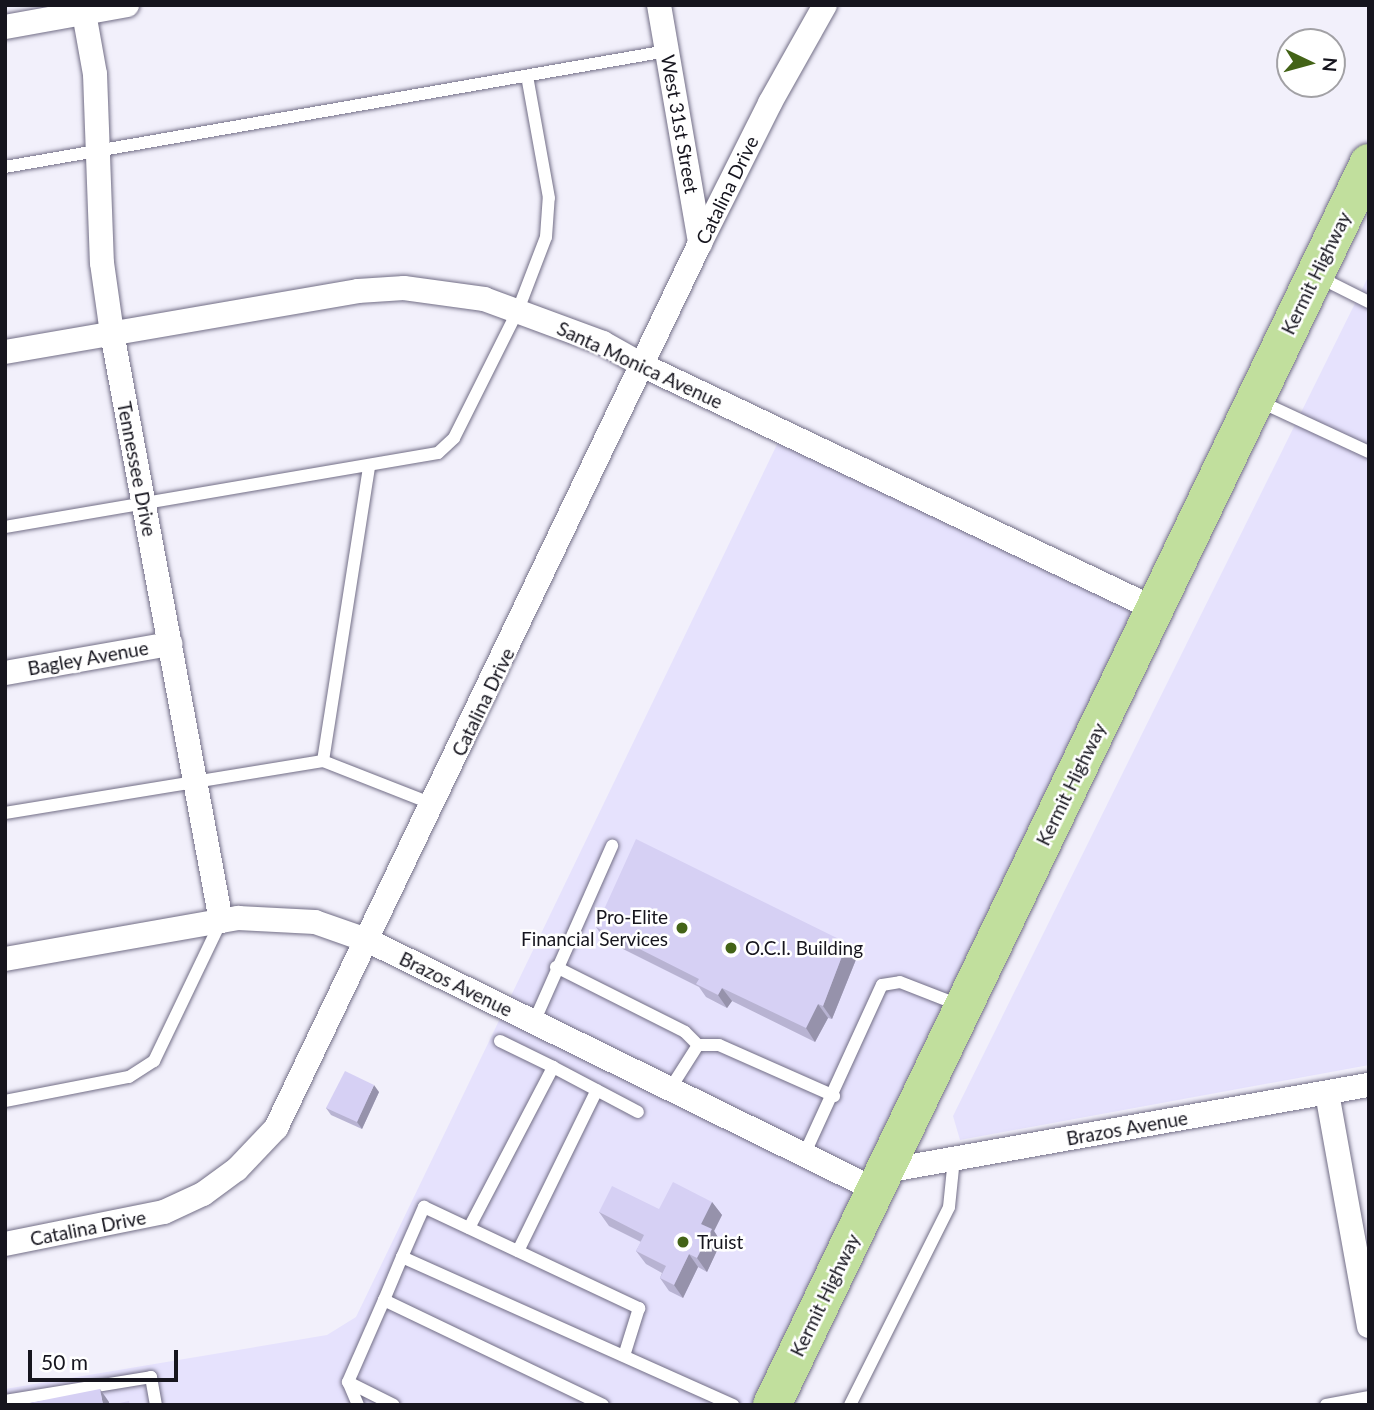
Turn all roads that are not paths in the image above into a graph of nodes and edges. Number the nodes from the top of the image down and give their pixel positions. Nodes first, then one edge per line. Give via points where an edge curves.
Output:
1 (127, 5) edge
2 (659, 5) edge
3 (825, 5) edge
4 (84, 13) junction
5 (5, 27) edge
6 (667, 51) junction
7 (527, 76) junction
8 (100, 150) junction
9 (1369, 163) edge
10 (5, 167) edge
11 (700, 243) junction
12 (1315, 276) junction
13 (1369, 302) edge
14 (518, 310) junction
15 (112, 333) junction
16 (5, 352) edge
17 (644, 366) junction
18 (1256, 399) junction
19 (1369, 452) edge
20 (369, 468) junction
21 (144, 503) junction
22 (5, 527) edge
23 (1155, 609) junction
24 (170, 644) junction
25 (5, 673) edge
26 (323, 761) junction
27 (195, 780) junction
28 (434, 804) junction
29 (5, 813) edge
30 (612, 846) dead end
31 (221, 921) junction
32 (369, 941) junction
33 (5, 959) edge
34 (556, 967) junction
35 (964, 1007) junction
36 (534, 1022) junction
37 (500, 1041) dead end
38 (698, 1045) junction
39 (553, 1066) junction
40 (1369, 1085) edge
41 (670, 1089) junction
42 (597, 1090) junction
43 (1327, 1093) junction
44 (834, 1096) junction
45 (5, 1101) edge
46 (638, 1112) dead end
47 (804, 1155) junction
48 (954, 1159) junction
49 (880, 1181) junction
50 (469, 1228) junction
51 (5, 1244) edge
52 (518, 1251) junction
53 (402, 1257) junction
54 (384, 1300) junction
55 (1369, 1326) edge
56 (624, 1356) junction
57 (348, 1382) junction
58 (1369, 1397) edge
59 (5, 1401) edge
60 (1330, 1404) edge
61 (156, 1405) edge
62 (358, 1405) edge
63 (394, 1405) edge
64 (603, 1405) edge
65 (733, 1405) edge
66 (772, 1405) edge
67 (850, 1405) edge

1 - 4 street
2 - 6 street, West 31st Street
3 - 11 street, Catalina Drive
4 - 5 street
4 - 8 street, Tennessee Drive via 95,74
6 - 7 lane
6 - 11 street, West 31st Street
7 - 8 lane
7 - 14 lane via 549,198 546,237
8 - 10 lane
8 - 15 street, Tennessee Drive via 102,263
9 - 12 main road, Kermit Highway
11 - 17 street, Catalina Drive
12 - 13 lane
12 - 18 main road, Kermit Highway
14 - 15 street, Santa Monica Avenue via 443,290 404,288 358,291
14 - 17 street, Santa Monica Avenue via 603,343
14 - 20 lane via 454,438 438,453
15 - 16 street, Santa Monica Avenue
15 - 21 street, Tennessee Drive
17 - 23 street, Santa Monica Avenue
17 - 28 street, Catalina Drive
18 - 19 lane
18 - 23 main road, Kermit Highway
20 - 21 lane
20 - 26 lane
21 - 22 lane
21 - 24 street, Tennessee Drive
23 - 35 main road, Kermit Highway
24 - 25 street, Bagley Avenue
24 - 27 street, Tennessee Drive
26 - 27 lane
26 - 28 lane
27 - 29 lane
27 - 31 street, Tennessee Drive
28 - 32 street, Catalina Drive
30 - 34 lane
31 - 32 street, Brazos Avenue via 277,917 315,922
31 - 33 street, Brazos Avenue
31 - 45 lane via 154,1061 129,1077
32 - 36 street, Brazos Avenue
32 - 51 street, Catalina Drive via 275,1128 237,1169 202,1194 164,1212
34 - 36 lane
34 - 38 lane via 685,1032
35 - 44 lane via 900,982 882,985
35 - 49 main road, Kermit Highway
36 - 41 street, Brazos Avenue
37 - 39 lane
38 - 41 lane
38 - 44 lane via 719,1045
39 - 42 lane
39 - 50 lane
40 - 43 street, Brazos Avenue
41 - 47 street, Brazos Avenue
42 - 46 lane
42 - 52 lane
43 - 48 street, Brazos Avenue
43 - 55 street
44 - 47 lane
47 - 49 street, Brazos Avenue
48 - 49 street, Brazos Avenue
48 - 67 lane via 949,1208
49 - 66 main road, Kermit Highway
50 - 52 lane
50 - 53 lane via 424,1207
52 - 56 lane via 639,1308
53 - 54 lane
53 - 56 lane
54 - 57 lane
54 - 64 lane
56 - 65 lane
57 - 62 lane
57 - 63 lane
58 - 60 lane
59 - 61 lane via 151,1377

